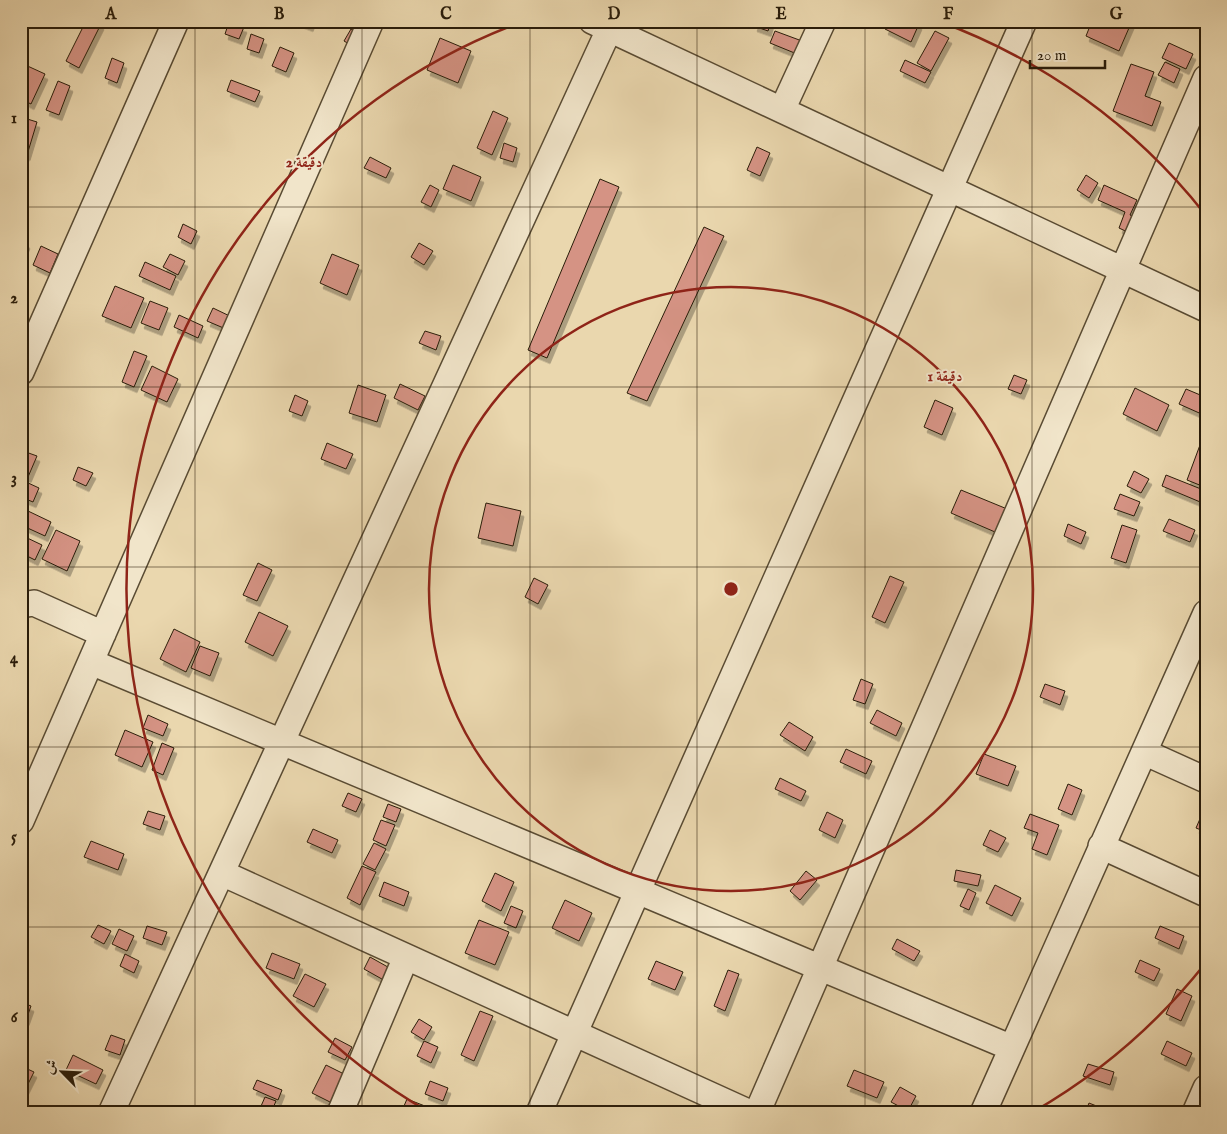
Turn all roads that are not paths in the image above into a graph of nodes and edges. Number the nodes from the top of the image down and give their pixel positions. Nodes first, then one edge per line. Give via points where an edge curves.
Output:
1 (176, 21) edge
2 (371, 21) edge
3 (823, 21) edge
4 (1024, 21) edge
5 (604, 24) edge
6 (1206, 78) edge
7 (782, 110) junction
8 (949, 189) junction
9 (1123, 270) junction
10 (1206, 309) edge
11 (21, 372) edge
12 (21, 605) edge
13 (1206, 613) edge
14 (103, 634) junction
15 (91, 662) junction
16 (282, 742) junction
17 (1144, 752) junction
18 (1206, 780) edge
19 (21, 821) edge
20 (1102, 846) junction
21 (222, 873) junction
22 (638, 891) junction
23 (1206, 894) edge
24 (406, 957) junction
25 (820, 967) junction
26 (574, 1033) junction
27 (1012, 1048) junction
28 (1206, 1088) edge
29 (111, 1113) edge
30 (340, 1113) edge
31 (539, 1113) edge
32 (750, 1113) edge
33 (757, 1113) edge
34 (983, 1113) edge
35 (1195, 1113) edge

1 - 11 street
2 - 14 street
3 - 7 street
4 - 8 street
5 - 7 street
5 - 16 street
6 - 9 street
7 - 8 street
8 - 9 street
8 - 22 street
9 - 10 street
9 - 25 street
12 - 14 street via 34,603
13 - 17 street
14 - 15 street
15 - 16 street
15 - 19 street
16 - 21 street
16 - 22 street
17 - 18 street
17 - 20 street
20 - 23 street
20 - 27 street
21 - 24 street
21 - 29 street
22 - 25 street
22 - 26 street
24 - 26 street
24 - 30 street
25 - 27 street
25 - 33 street
26 - 31 street
26 - 32 street
27 - 34 street
28 - 35 street

